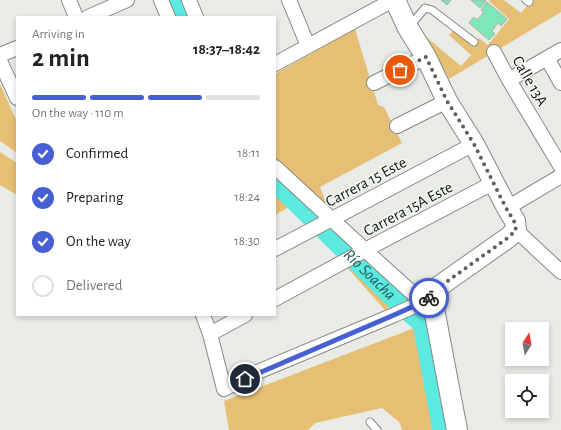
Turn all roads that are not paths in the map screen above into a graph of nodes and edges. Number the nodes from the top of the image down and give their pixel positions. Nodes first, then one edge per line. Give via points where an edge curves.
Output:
1 (69, 0) edge
2 (127, 0) edge
3 (161, 0) edge
4 (189, 0) edge
5 (288, 0) edge
6 (394, 0) edge
7 (76, 16) edge
8 (90, 16) edge
9 (168, 16) edge
10 (196, 16) edge
11 (408, 28) junction
12 (474, 42) dead end
13 (308, 46) junction
14 (16, 48) edge
15 (561, 50) edge
16 (494, 52) dead end
17 (0, 55) edge
18 (426, 57) junction
19 (547, 58) junction
20 (0, 61) edge
21 (276, 63) edge
22 (509, 80) junction
23 (374, 83) dead end
24 (561, 83) edge
25 (16, 96) edge
26 (447, 101) junction
27 (397, 126) dead end
28 (474, 144) junction
29 (561, 167) edge
30 (276, 168) edge
31 (561, 176) edge
32 (493, 183) junction
33 (506, 208) junction
34 (329, 221) junction
35 (516, 230) junction
36 (276, 248) edge
37 (362, 252) junction
38 (561, 272) edge
39 (276, 298) edge
40 (422, 301) junction
41 (203, 316) edge
42 (243, 316) edge
43 (210, 334) junction
44 (370, 422) dead end
45 (377, 430) edge
46 (458, 430) edge

1 - 7 street
2 - 8 street
3 - 9 street
4 - 10 street
5 - 13 street
6 - 11 main road
6 - 13 street
11 - 12 lane via 425,8 432,10
11 - 18 main road
13 - 21 street
14 - 17 street
15 - 19 street
16 - 22 street, Calle 13A
18 - 23 street
18 - 26 main road
19 - 22 street
19 - 24 street
20 - 25 street
22 - 29 street, Calle 13A
26 - 27 street
26 - 28 main road
28 - 32 main road
28 - 34 street, Carrera 15 Este
30 - 34 street
31 - 33 street
32 - 33 main road
32 - 37 street, Carrera 15A Este
33 - 35 main road
34 - 36 street, Carrera 15 Este
34 - 37 street
35 - 38 street
35 - 40 main road
37 - 39 street, Carrera 15A Este
37 - 40 street
40 - 43 street via 224,389
40 - 46 main road
41 - 43 street
42 - 43 street
44 - 45 lane

